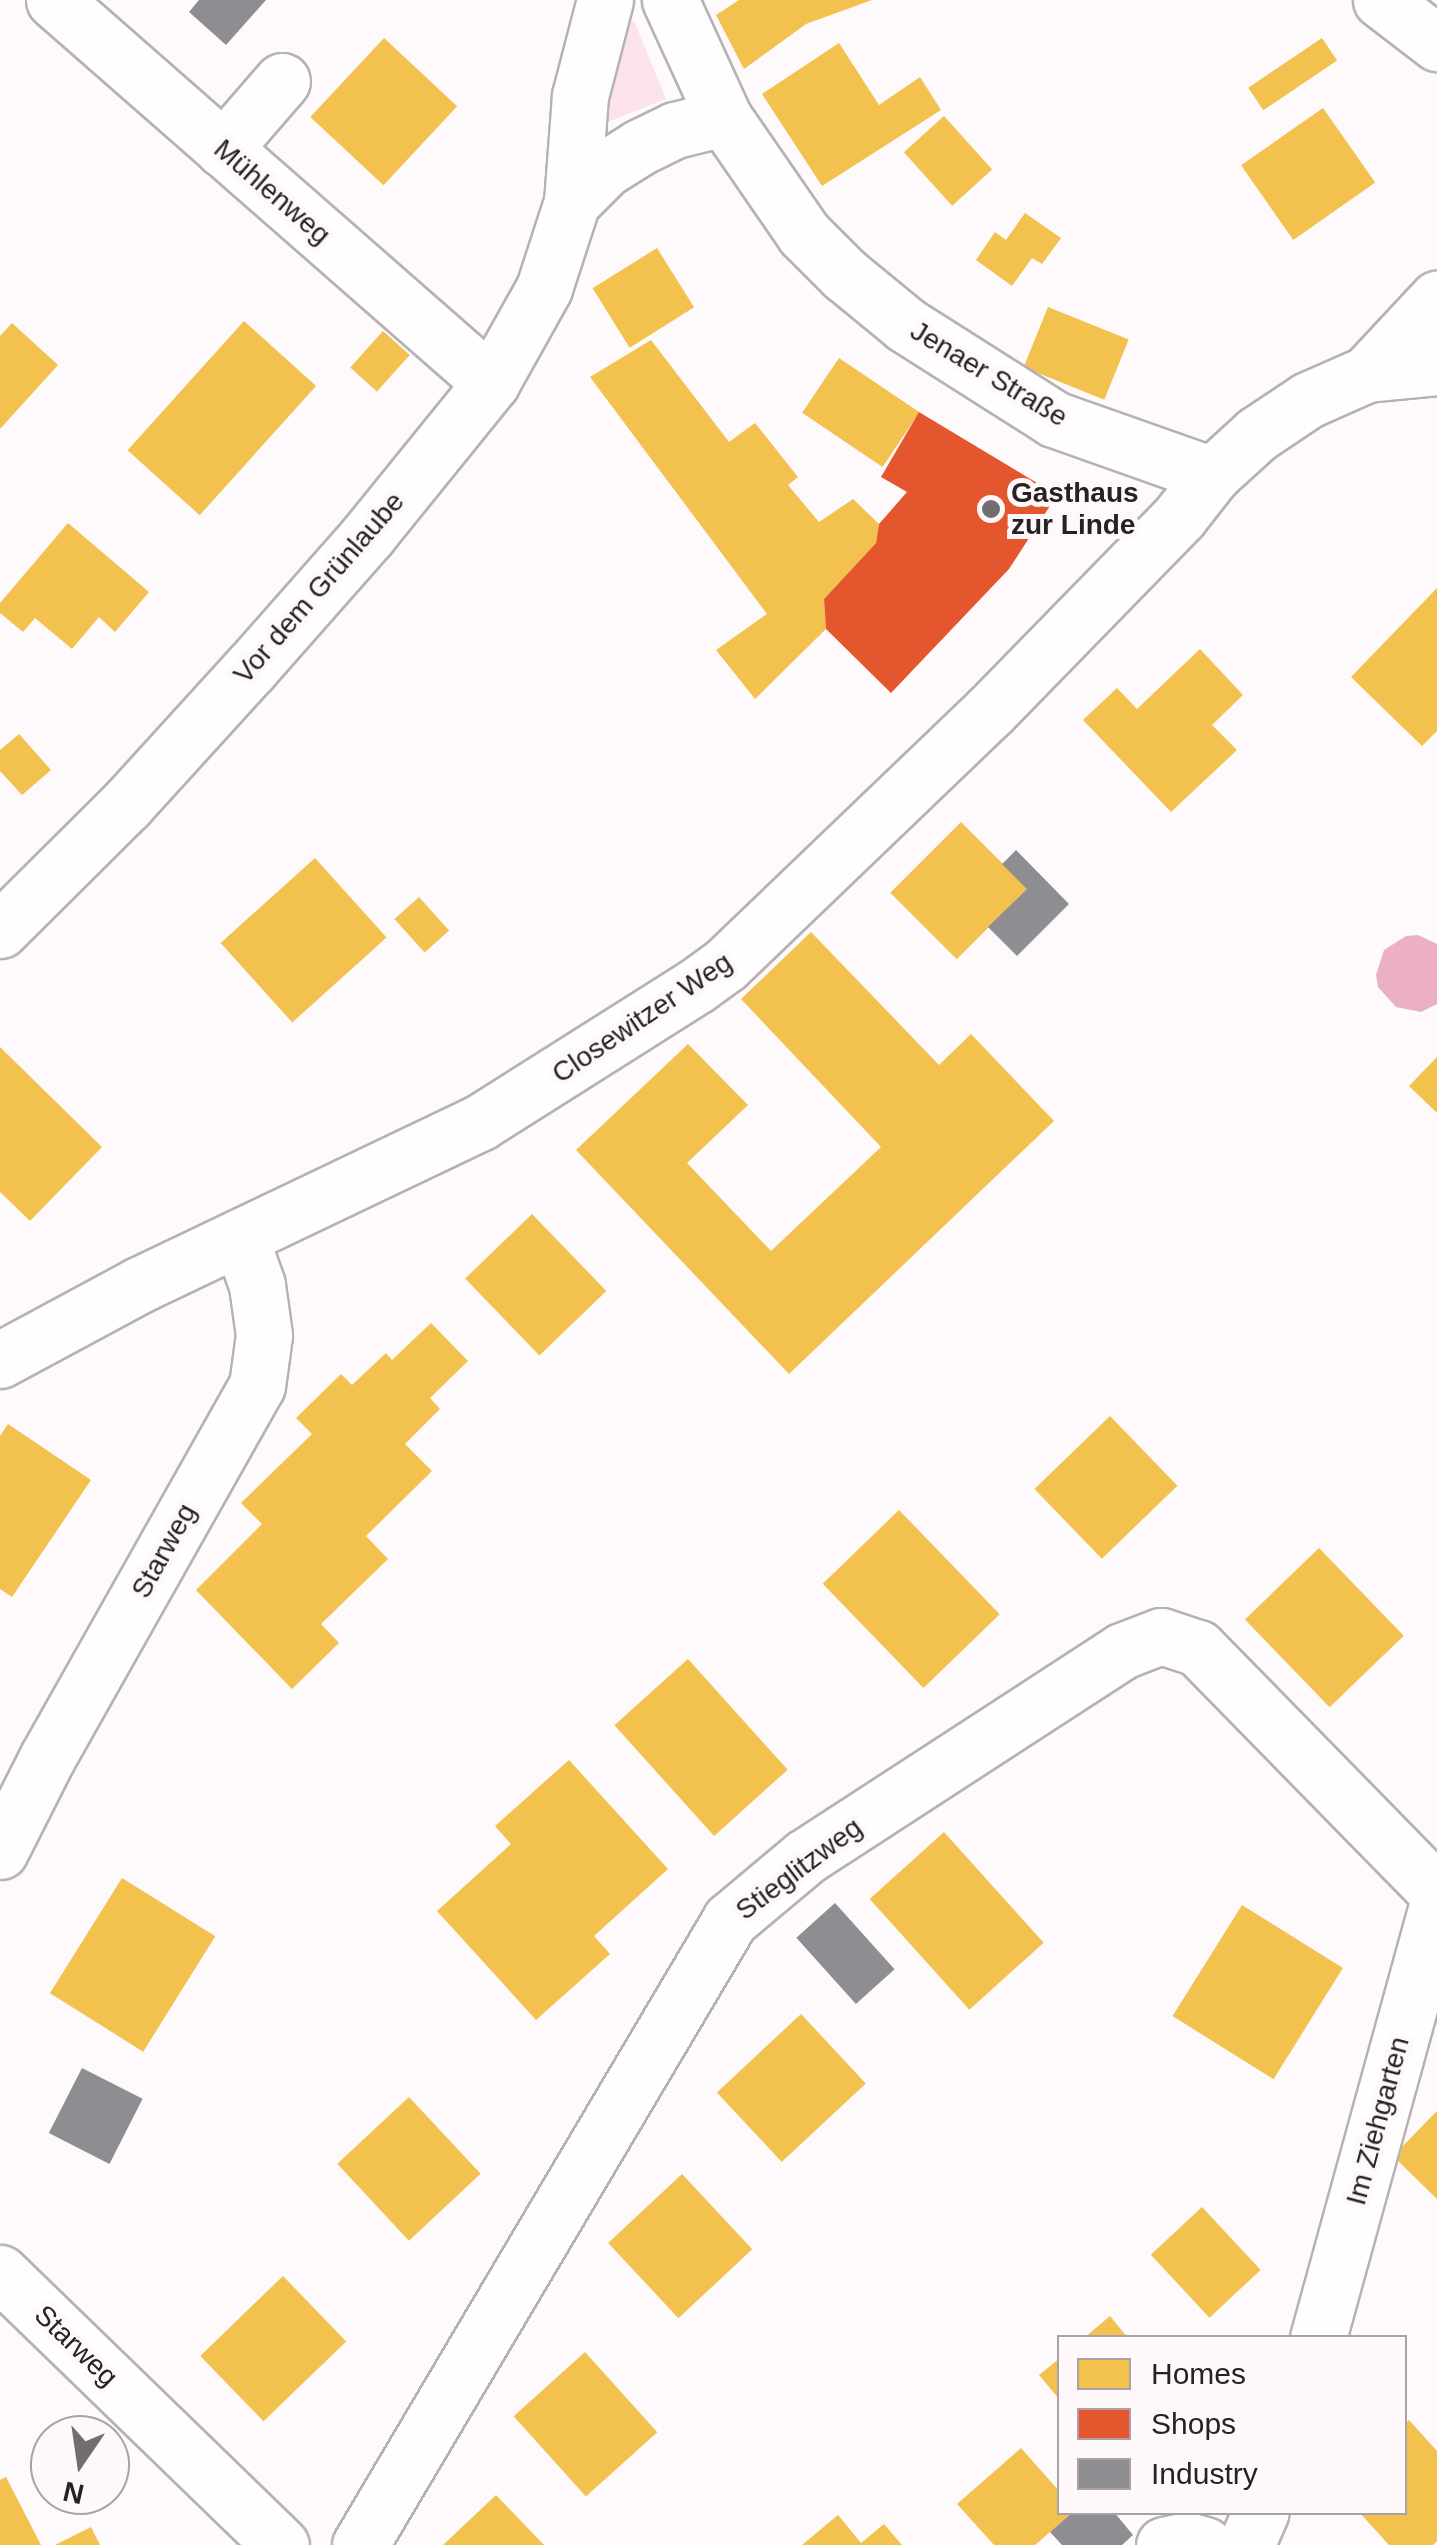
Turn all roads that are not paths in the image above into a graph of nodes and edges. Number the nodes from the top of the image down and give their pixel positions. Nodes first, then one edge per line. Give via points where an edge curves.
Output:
1 (54, 0) edge
2 (604, 0) edge
3 (670, 0) edge
4 (1380, 0) edge
5 (1437, 43) edge
6 (282, 81) dead end
7 (724, 118) junction
8 (222, 148) junction
9 (572, 202) junction
10 (1437, 299) edge
11 (1437, 367) edge
12 (1367, 374) junction
13 (491, 384) junction
14 (1212, 475) junction
15 (0, 930) edge
16 (240, 1237) junction
17 (0, 1360) edge
18 (0, 1851) edge
19 (1437, 1892) edge
20 (1437, 1904) edge
21 (0, 2272) edge
22 (1319, 2335) edge
23 (1260, 2515) edge
24 (281, 2545) edge
25 (360, 2545) edge
26 (1164, 2545) edge
27 (1205, 2545) edge
28 (1246, 2545) edge

1 - 8 street, Mühlenweg
2 - 9 street, Vor dem Grünlaube via 580,96
3 - 7 street, Jenaer Straße
4 - 5 street
6 - 8 street
7 - 9 street, Vor dem Grünlaube via 640,146 604,169
7 - 14 street, Jenaer Straße via 804,234 906,325 1054,419
8 - 13 street, Mühlenweg
9 - 13 street, Vor dem Grünlaube via 544,288
10 - 12 street
11 - 12 street
12 - 14 street via 1308,400
13 - 15 street, Vor dem Grünlaube via 263,654
14 - 16 street, Closewitzer Weg via 989,712 726,964 479,1123
16 - 17 street, Closewitzer Weg
16 - 18 street, Starweg via 257,1285 264,1335 257,1386
19 - 25 street, Stieglitzweg via 1198,1648 1161,1636 1122,1650 805,1857 730,1920
20 - 22 street, Im Ziehgarten
21 - 24 street, Starweg
23 - 28 street
26 - 27 street

